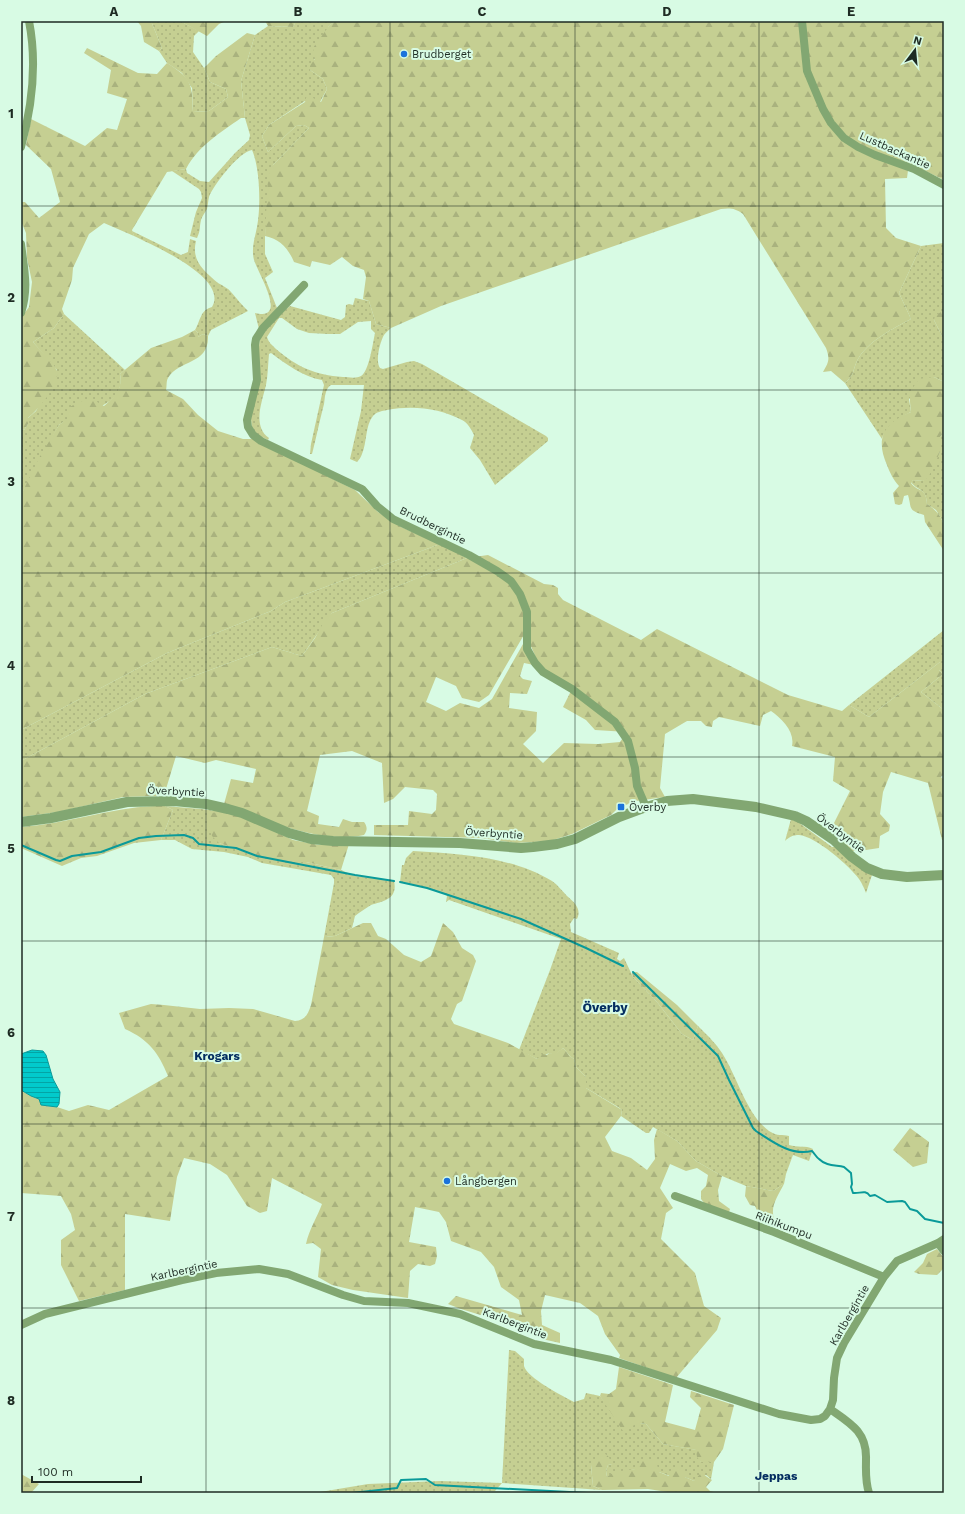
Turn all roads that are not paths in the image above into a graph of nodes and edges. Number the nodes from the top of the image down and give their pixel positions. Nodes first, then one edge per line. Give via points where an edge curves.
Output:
1 (29, 21) edge
2 (802, 21) edge
3 (21, 147) edge
4 (944, 185) edge
5 (21, 244) edge
6 (304, 285) dead end
7 (21, 313) edge
8 (646, 807) junction
9 (21, 822) edge
10 (944, 875) edge
11 (675, 1196) dead end
12 (941, 1241) edge
13 (944, 1251) edge
14 (884, 1276) junction
15 (21, 1326) edge
16 (830, 1409) junction
17 (870, 1493) edge

1 - 3 street via 33,47 32,81
2 - 4 street, Lustbackantie via 807,71 831,123 844,138 858,147 914,169
5 - 7 street via 26,278
6 - 8 street, Brudbergintie via 263,328 256,339 257,380 247,420 253,435 362,490 393,519 469,555 511,581 520,594 527,612 527,649 535,663 543,672 572,689 615,722 628,742 637,786
8 - 9 street, Överbyntie via 566,842 521,848 454,843 311,839 289,833 242,813 174,801 127,802
8 - 10 street, Överbyntie via 667,801 693,799 770,809 806,821 874,871 907,877
11 - 14 street, Riihikumpu
12 - 13 street
12 - 14 street, Karlbergintie via 897,1261
14 - 16 street, Karlbergintie via 837,1358
15 - 16 street, Karlbergintie via 45,1314 179,1281 216,1273 259,1269 288,1274 364,1301 408,1303 460,1314 534,1344 611,1360 779,1414 811,1420 826,1416
16 - 17 street via 857,1429 866,1443 866,1477

